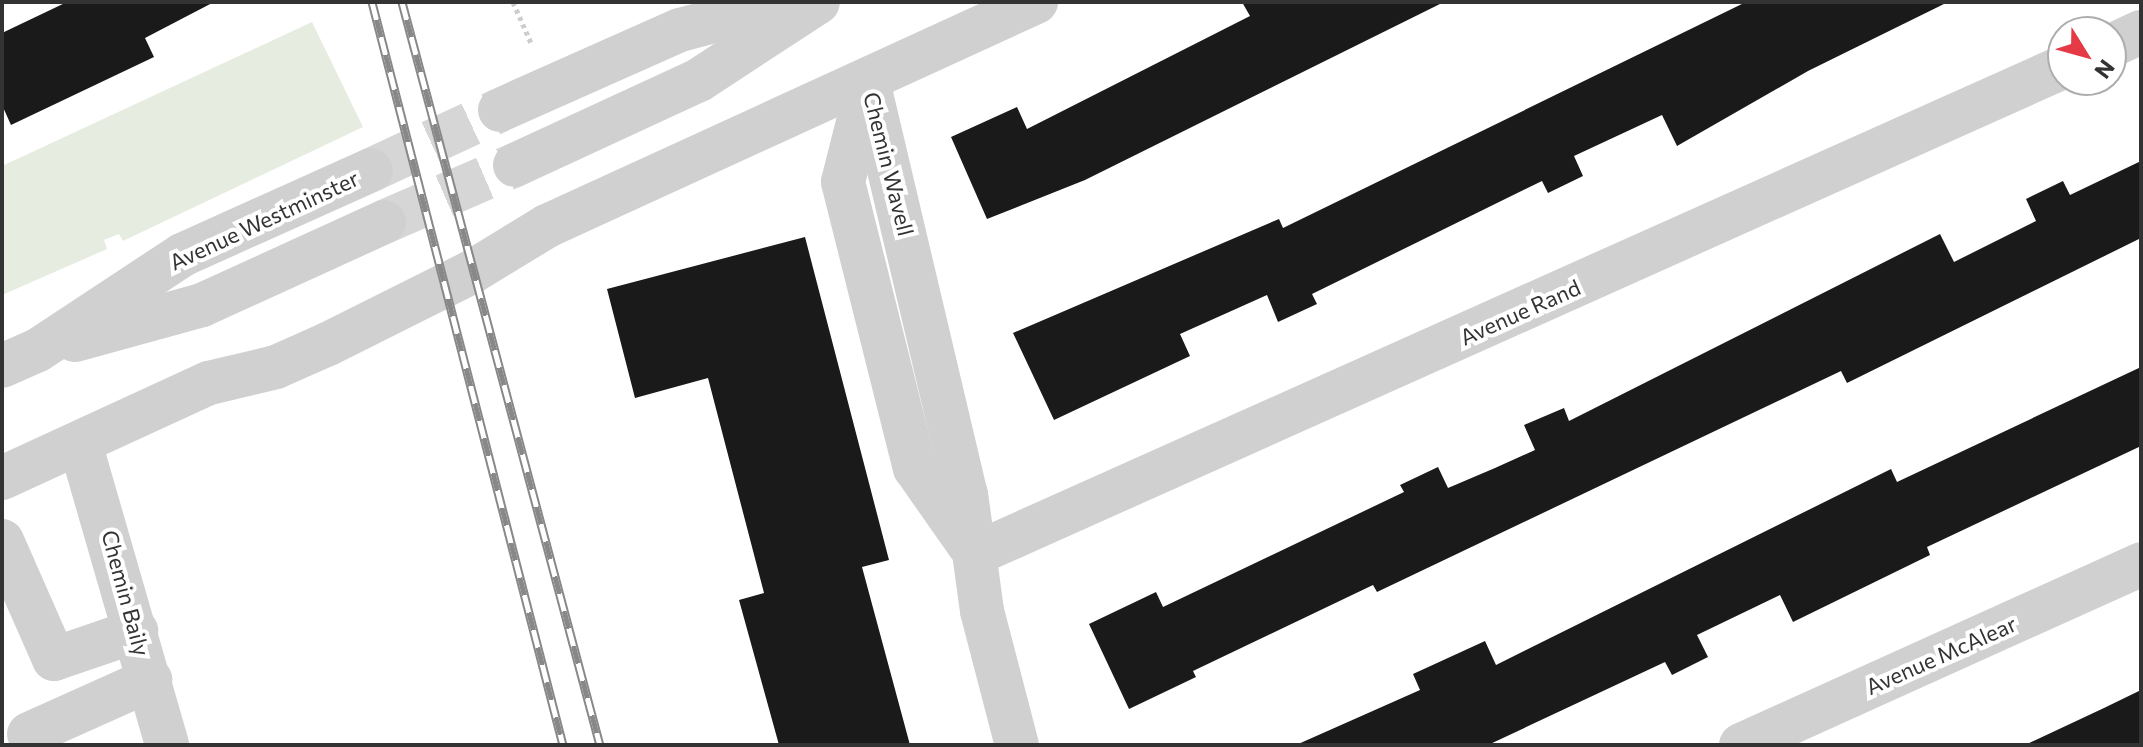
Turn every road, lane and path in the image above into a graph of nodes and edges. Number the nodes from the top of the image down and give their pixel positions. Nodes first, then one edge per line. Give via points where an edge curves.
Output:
1 (513, 2) edge
2 (785, 2) edge
3 (818, 2) edge
4 (1036, 2) edge
5 (538, 61) dead end
6 (2047, 74) edge
7 (868, 81) junction
8 (500, 110) tunnel mouth
9 (515, 165) tunnel mouth
10 (371, 170) tunnel mouth
11 (384, 222) tunnel mouth
12 (20, 358) edge
13 (80, 443) junction
14 (2, 478) edge
15 (2, 541) edge
16 (975, 554) junction
17 (2141, 564) edge
18 (136, 631) junction
19 (150, 680) junction
20 (29, 734) dead end
21 (167, 745) edge
22 (1017, 745) edge
23 (1741, 745) edge

1 - 5 path
2 - 8 street via 680,30
3 - 9 street via 699,80
4 - 7 street
6 - 16 street, Avenue Rand
7 - 13 street via 547,226 287,362 209,383
7 - 16 street, Chemin Wavell
10 - 12 street, Avenue Westminster via 182,255
11 - 12 street, Avenue Westminster via 202,305
13 - 14 street
13 - 18 street, Chemin Baily
15 - 18 street via 54,659
16 - 22 street, Chemin Wavell via 982,611
17 - 23 street, Avenue McAlear
18 - 19 street, Chemin Baily
19 - 20 street
19 - 21 street, Chemin Baily

